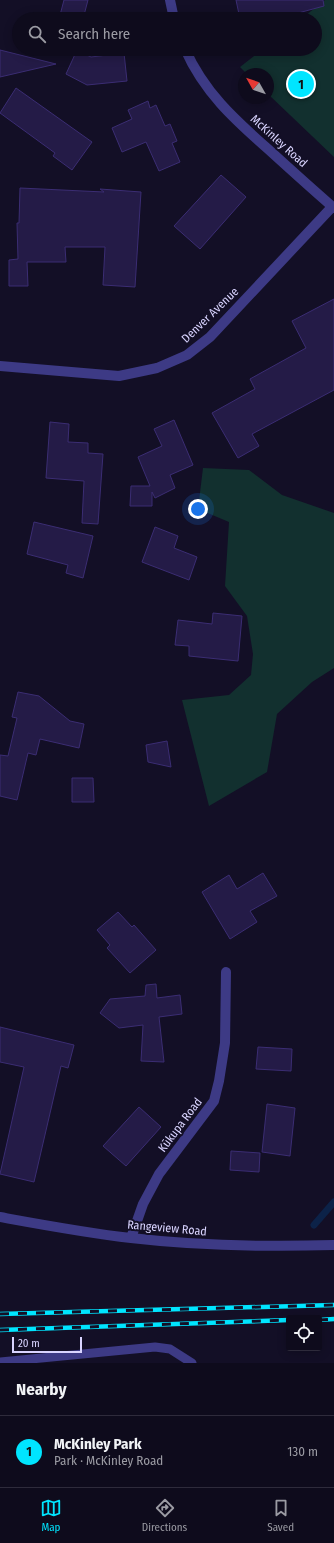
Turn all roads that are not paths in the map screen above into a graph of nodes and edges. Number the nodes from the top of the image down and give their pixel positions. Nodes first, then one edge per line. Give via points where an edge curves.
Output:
1 (170, 0) edge
2 (173, 12) edge
3 (188, 56) edge
4 (333, 208) edge
5 (0, 366) edge
6 (226, 972) dead end
7 (0, 1217) edge
8 (131, 1238) junction
9 (334, 1245) edge
10 (0, 1362) edge
11 (192, 1363) edge

1 - 2 street
3 - 4 street, McKinley Road via 198,75 227,111
4 - 5 street, Denver Avenue via 210,338 187,355 157,368 118,376
6 - 8 street, Kūkupa Road via 225,1043 220,1081 214,1101 159,1174 143,1204
7 - 8 street, Rangeview Road
8 - 9 street, Rangeview Road via 201,1244
10 - 11 lane via 155,1347 170,1349

